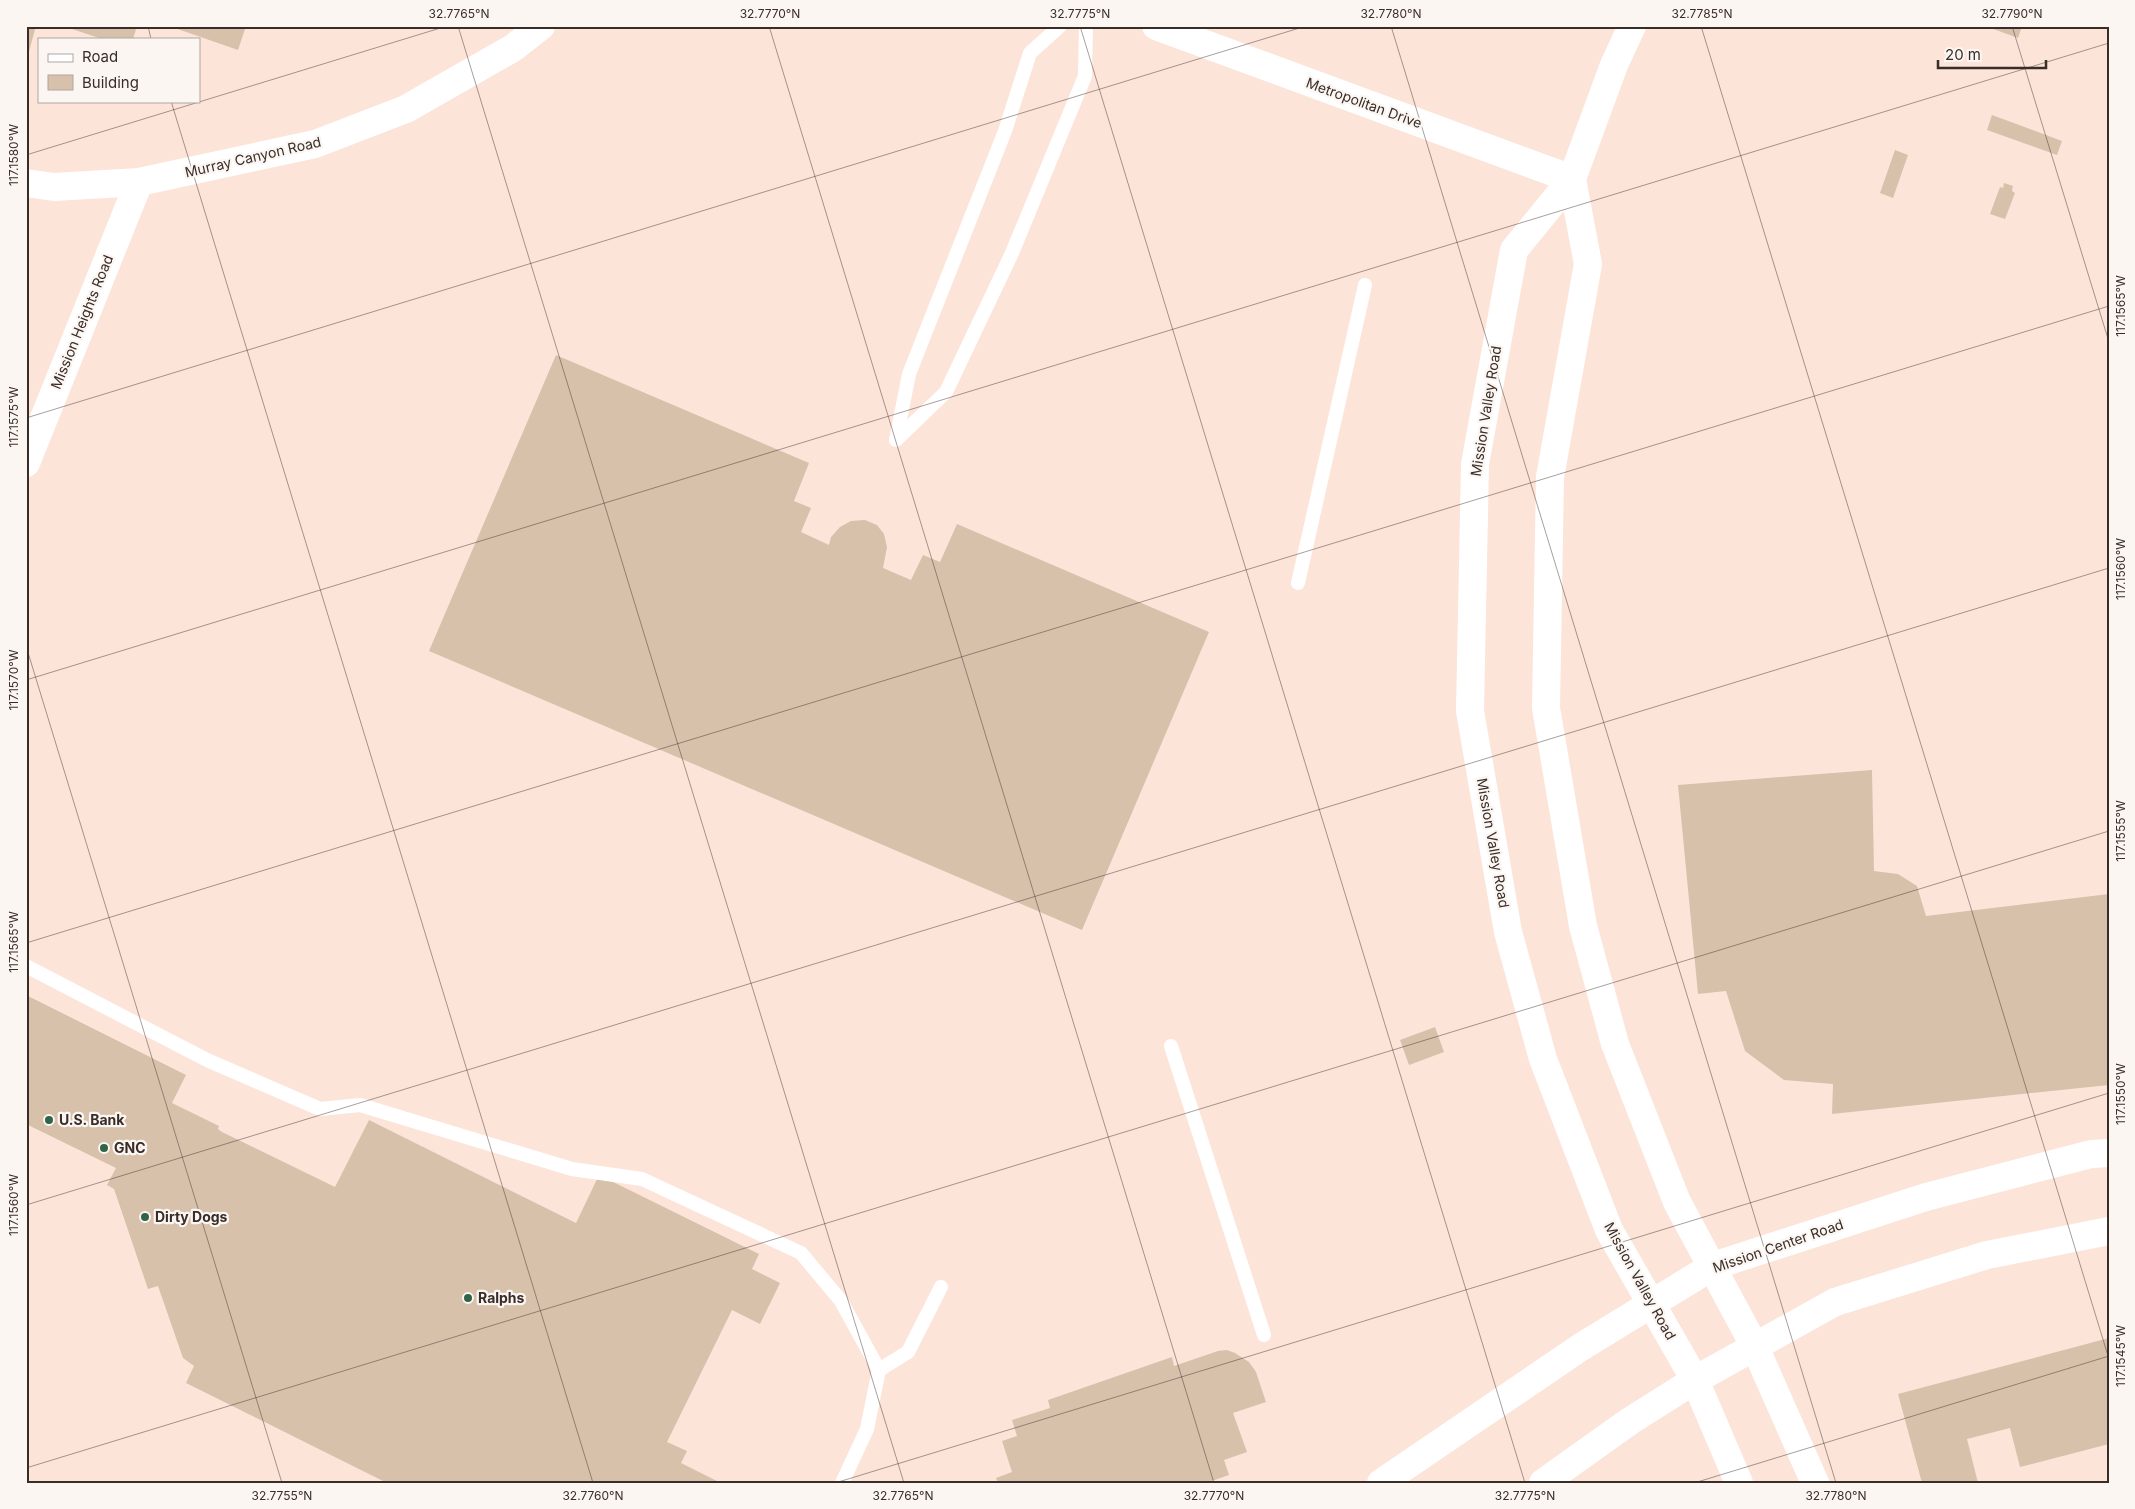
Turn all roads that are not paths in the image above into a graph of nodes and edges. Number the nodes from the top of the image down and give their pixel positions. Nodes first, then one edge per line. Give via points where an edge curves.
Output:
1 (541, 26) edge
2 (1060, 26) edge
3 (1086, 26) edge
4 (1632, 26) edge
5 (1160, 27) edge
6 (1572, 179) junction
7 (139, 182) junction
8 (26, 183) edge
9 (1365, 285) dead end
10 (26, 463) edge
11 (1298, 583) dead end
12 (26, 966) edge
13 (1172, 1046) dead end
14 (2109, 1153) edge
15 (2109, 1230) edge
16 (1713, 1266) junction
17 (941, 1286) dead end
18 (1652, 1304) junction
19 (1264, 1335) dead end
20 (1755, 1347) junction
21 (879, 1370) junction
22 (1695, 1380) junction
23 (842, 1483) edge
24 (1381, 1483) edge
25 (1543, 1483) edge
26 (1739, 1483) edge
27 (1815, 1483) edge

1 - 7 main road, Murray Canyon Road via 513,48 406,109 324,141
2 - 3 lane via 1030,53 1005,131 909,374 896,440 946,392 1012,253 1084,76
4 - 6 main road, Mission Valley Road
5 - 6 main road, Metropolitan Drive
6 - 16 main road via 1588,264 1550,477 1546,708 1583,926 1616,1044 1677,1202
6 - 18 main road, Mission Valley Road via 1514,250 1475,464 1470,711 1508,932 1543,1060 1609,1230
7 - 8 main road, Murray Canyon Road via 54,187
7 - 10 main road, Mission Heights Road
9 - 11 lane
12 - 21 lane via 207,1060 320,1109 360,1105 572,1169 642,1179 801,1253 841,1301
13 - 19 lane
14 - 16 main road, Mission Center Road via 2091,1154 1926,1197
15 - 20 main road via 1987,1255 1836,1302
16 - 18 main road, Mission Center Road
16 - 20 main road
17 - 21 lane via 908,1352
18 - 22 main road, Mission Valley Road
18 - 24 main road, Mission Center Road via 1581,1347
20 - 22 main road
20 - 27 main road
21 - 23 lane via 868,1429
22 - 25 main road via 1630,1421
22 - 26 main road, Mission Valley Road

